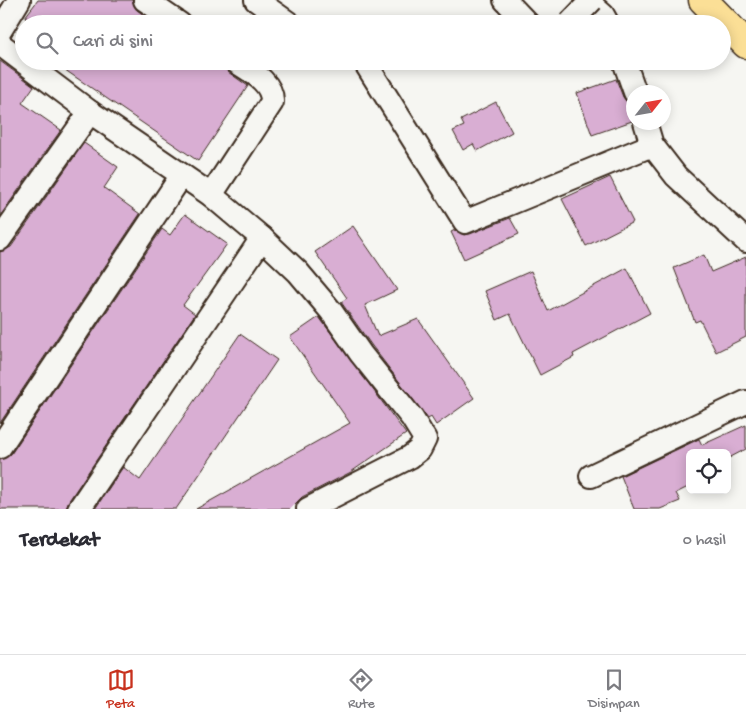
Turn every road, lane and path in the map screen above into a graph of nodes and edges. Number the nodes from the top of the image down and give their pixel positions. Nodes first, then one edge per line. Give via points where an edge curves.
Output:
1 (19, 0) edge
2 (145, 0) edge
3 (256, 0) edge
4 (505, 0) edge
5 (586, 0) edge
6 (592, 0) edge
7 (703, 0) edge
8 (167, 15) edge
9 (277, 15) edge
10 (519, 15) edge
11 (577, 15) edge
12 (603, 15) edge
13 (718, 15) edge
14 (731, 29) edge
15 (0, 31) edge
16 (0, 44) edge
17 (746, 44) edge
18 (15, 55) edge
19 (34, 70) edge
20 (247, 70) edge
21 (370, 70) edge
22 (627, 70) edge
23 (633, 85) edge
24 (90, 112) junction
25 (647, 130) edge
26 (652, 145) junction
27 (182, 175) junction
28 (211, 195) junction
29 (262, 238) junction
30 (0, 239) edge
31 (746, 241) edge
32 (746, 402) edge
33 (0, 447) edge
34 (591, 476) dead end
35 (79, 509) edge
36 (308, 509) edge

1 - 15 street
2 - 8 street
3 - 9 street
4 - 10 street
5 - 12 street
6 - 11 street, bridge
7 - 13 highway
14 - 17 highway
16 - 18 street
19 - 24 street
20 - 28 street via 267,85 272,102
21 - 26 street via 465,222
22 - 23 street
24 - 27 street
24 - 30 street
25 - 26 street
26 - 31 street via 676,176
27 - 28 street
27 - 33 street
28 - 29 street
29 - 35 street
29 - 36 street via 298,272 331,312 425,439 420,449 410,457
32 - 34 street

